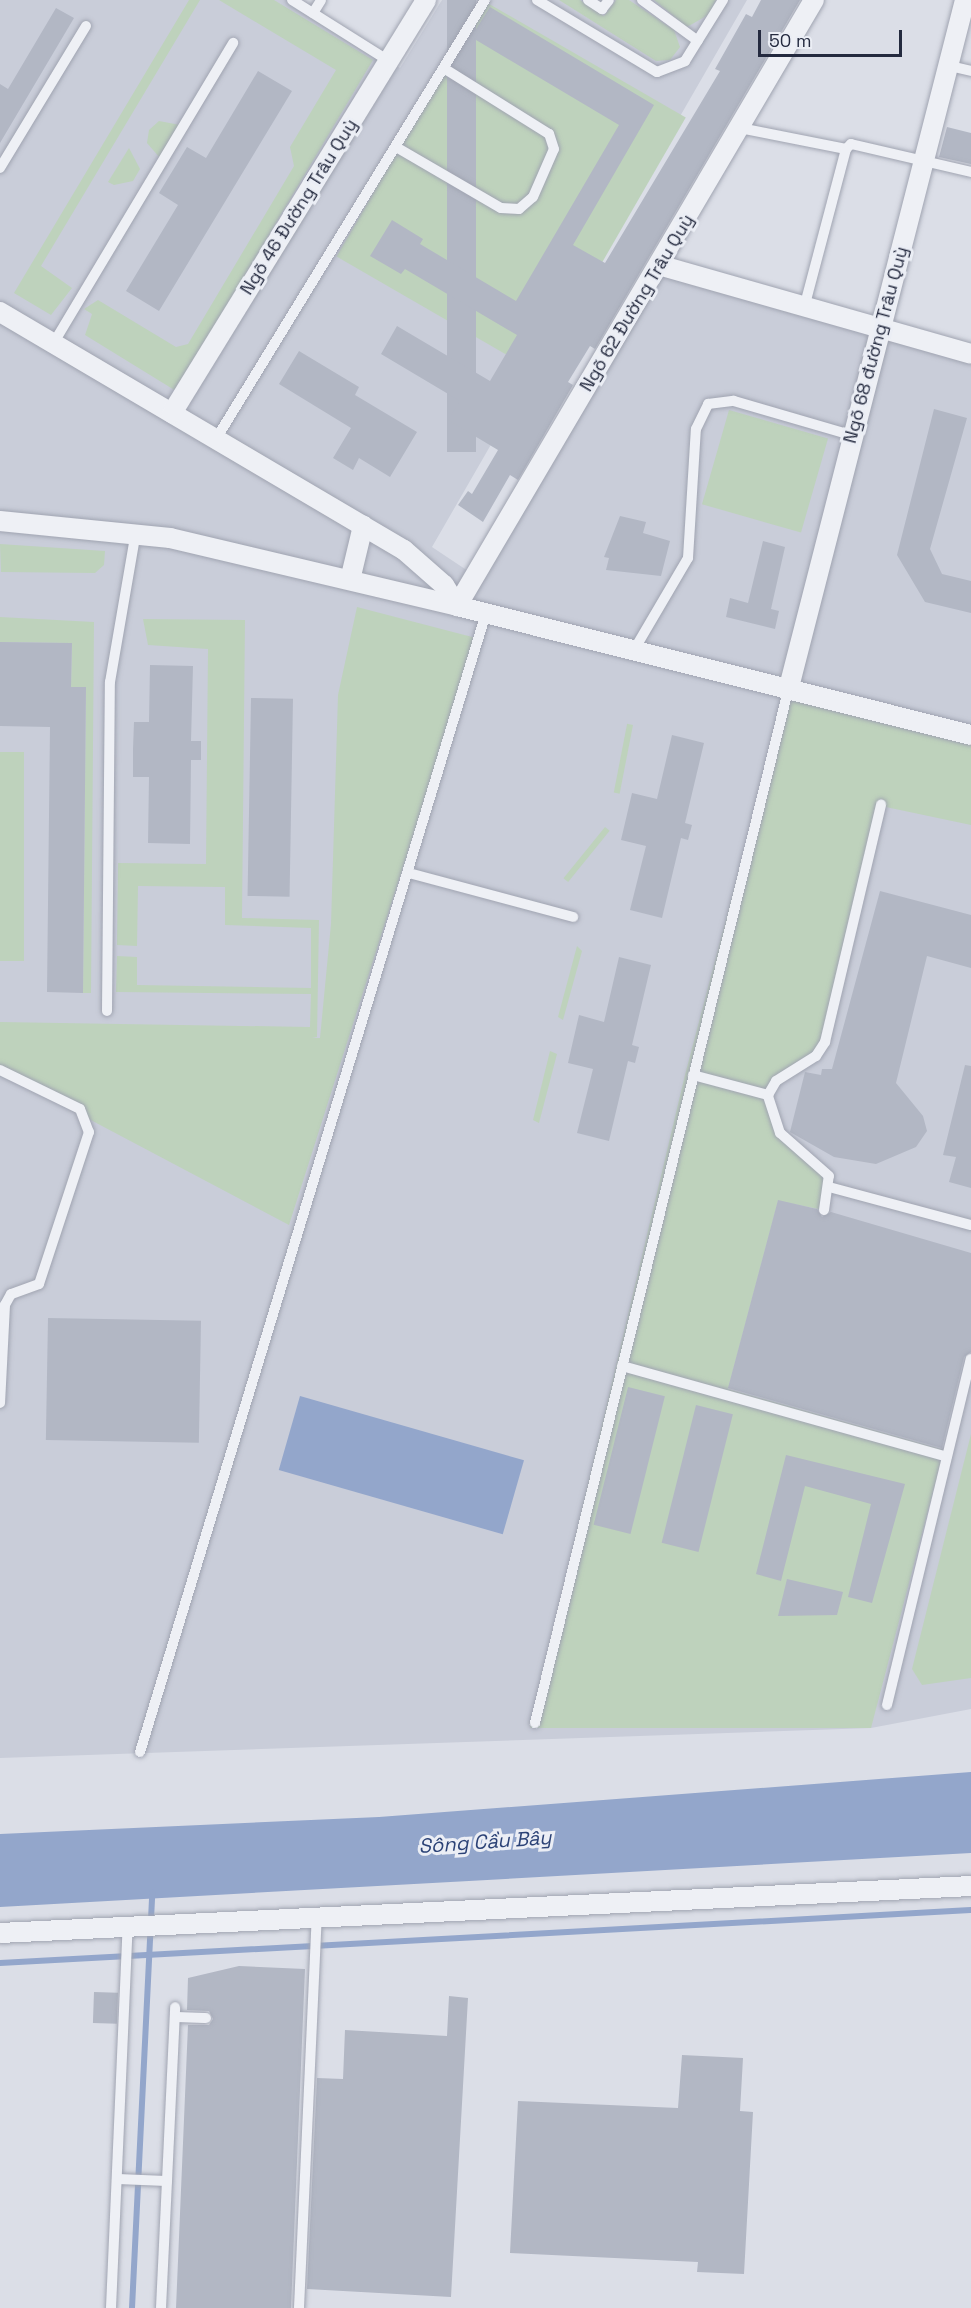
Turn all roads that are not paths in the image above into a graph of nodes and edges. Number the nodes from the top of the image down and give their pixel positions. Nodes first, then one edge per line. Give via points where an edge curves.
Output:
1 (292, 0) edge
2 (321, 0) edge
3 (426, 0) edge
4 (485, 0) edge
5 (588, 0) edge
6 (609, 0) edge
7 (642, 0) edge
8 (723, 0) edge
9 (814, 0) edge
10 (965, 0) edge
11 (542, 2) edge
12 (313, 13) junction
13 (86, 26) dead end
14 (698, 41) junction
15 (233, 43) dead end
16 (389, 61) junction
17 (950, 66) junction
18 (445, 69) junction
19 (971, 71) edge
20 (740, 128) junction
21 (396, 147) junction
22 (846, 149) junction
23 (926, 162) junction
24 (0, 168) edge
25 (971, 172) edge
26 (659, 265) junction
27 (804, 308) junction
28 (0, 312) edge
29 (878, 331) junction
30 (53, 344) junction
31 (971, 354) edge
32 (172, 413) junction
33 (851, 435) junction
34 (216, 439) junction
35 (0, 521) edge
36 (363, 526) junction
37 (136, 532) junction
38 (350, 580) junction
39 (457, 606) junction
40 (486, 613) junction
41 (634, 650) junction
42 (788, 691) junction
43 (971, 735) edge
44 (881, 805) dead end
45 (410, 873) junction
46 (573, 917) dead end
47 (107, 1011) dead end
48 (0, 1070) edge
49 (693, 1075) junction
50 (768, 1095) junction
51 (829, 1187) junction
52 (824, 1210) dead end
53 (971, 1225) edge
54 (971, 1359) edge
55 (622, 1365) junction
56 (0, 1403) edge
57 (947, 1457) junction
58 (887, 1704) dead end
59 (536, 1723) dead end
60 (140, 1752) dead end
61 (971, 1886) edge
62 (316, 1923) junction
63 (128, 1931) junction
64 (0, 1933) edge
65 (206, 2018) dead end
66 (122, 2179) junction
67 (167, 2181) junction
68 (111, 2308) edge
69 (161, 2308) edge
70 (298, 2308) edge

1 - 12 lane
2 - 12 lane
3 - 16 street, Ngõ 46 Đường Trâu Quỳ
4 - 18 lane
5 - 6 lane via 602,9
7 - 14 lane
8 - 14 lane
9 - 20 street, Ngõ 62 Đường Trâu Quỳ
10 - 17 street, Ngõ 68 đường Trâu Quỳ
11 - 14 lane via 657,72 677,67
12 - 16 lane
13 - 24 lane
15 - 30 lane
16 - 32 street, Ngõ 46 Đường Trâu Quỳ
17 - 19 lane
17 - 23 street, Ngõ 68 đường Trâu Quỳ
18 - 21 lane
18 - 21 lane via 549,134 554,149 533,197 519,209 501,208
20 - 22 lane
20 - 26 street, Ngõ 62 Đường Trâu Quỳ
21 - 34 lane
22 - 23 lane via 851,144
22 - 27 lane
23 - 25 lane
23 - 29 street, Ngõ 68 đường Trâu Quỳ
26 - 27 street
26 - 39 street, Ngõ 62 Đường Trâu Quỳ
27 - 29 street
28 - 30 street
29 - 31 street
29 - 33 street, Ngõ 68 đường Trâu Quỳ
30 - 32 street
32 - 34 street
33 - 41 lane via 734,401 708,404 696,429 688,558
33 - 42 street, Ngõ 68 đường Trâu Quỳ
34 - 36 street
35 - 37 street
36 - 38 street
36 - 39 street via 426,567
37 - 38 street
37 - 47 lane via 110,682
38 - 39 street
39 - 40 street
40 - 41 street
40 - 45 lane
41 - 42 street
42 - 43 street
42 - 49 lane
44 - 50 lane via 825,1042 816,1056 776,1081
45 - 46 lane
45 - 60 lane
48 - 56 lane via 80,1109 89,1132 39,1284 11,1294 5,1305
49 - 50 lane
49 - 55 lane
50 - 51 lane via 780,1133 822,1168
51 - 52 lane
51 - 53 lane
54 - 57 lane
55 - 57 lane
55 - 59 lane
57 - 58 lane
61 - 62 street
62 - 63 street via 191,1923
62 - 70 lane via 307,2022
63 - 64 street
63 - 66 lane
65 - 67 lane via 175,2012
66 - 67 lane
66 - 68 lane
67 - 69 lane

